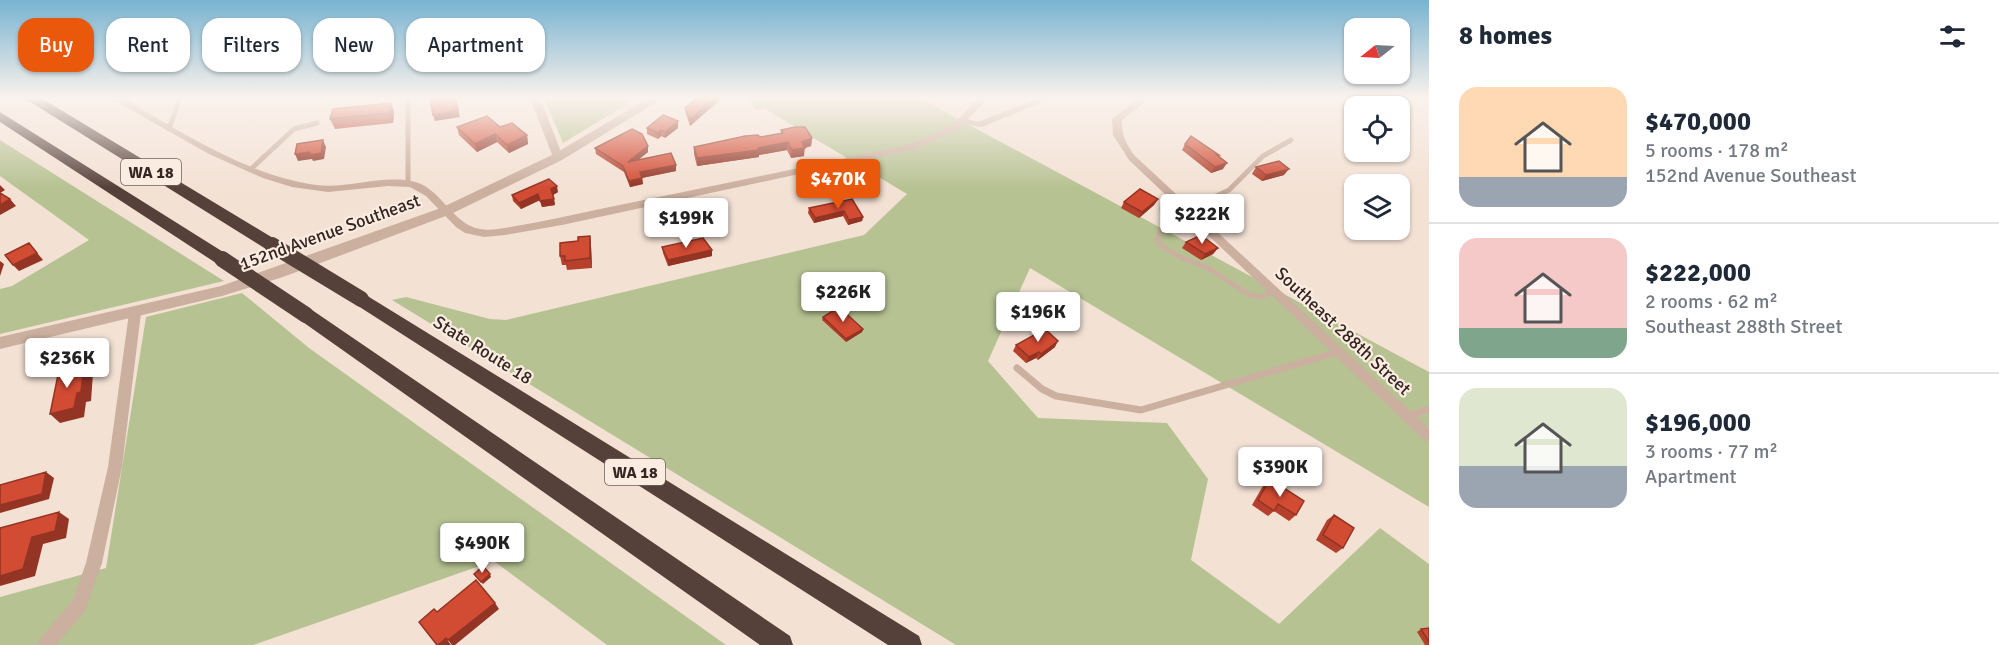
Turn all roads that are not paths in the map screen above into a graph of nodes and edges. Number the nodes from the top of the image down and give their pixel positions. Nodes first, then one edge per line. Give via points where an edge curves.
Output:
1 (19, 128) edge
2 (80, 128) edge
3 (297, 128) edge
4 (408, 128) edge
5 (546, 128) edge
6 (606, 128) edge
7 (953, 128) edge
8 (1115, 128) edge
9 (169, 129) edge
10 (1291, 140) dead end
11 (558, 157) junction
12 (251, 169) junction
13 (408, 183) junction
14 (1176, 200) junction
15 (446, 211) junction
16 (1274, 292) junction
17 (135, 313) junction
18 (0, 343) edge
19 (1339, 351) junction
20 (1017, 368) dead end
21 (1429, 409) edge
22 (1408, 416) junction
23 (1429, 436) edge
24 (46, 645) edge
25 (781, 645) edge
26 (909, 645) edge

1 - 25 highway, WA 18, bridge via 306,315
2 - 26 highway, State Route 18 / WA 18, bridge via 361,299
3 - 12 lane
4 - 13 lane
5 - 11 street
6 - 11 street
7 - 15 street, 152nd Avenue Southeast via 915,146 507,231 473,232
8 - 14 street, Southeast 288th Street via 1132,158
9 - 12 street
10 - 14 lane via 1263,156 1229,190 1212,198
11 - 15 street
12 - 13 street via 318,189
13 - 15 street via 426,189
14 - 16 street, Southeast 288th Street
14 - 16 lane via 1162,208 1164,226 1157,239 1159,244 1208,268 1248,294 1260,297
15 - 17 street, 152nd Avenue Southeast via 278,273
16 - 19 street, Southeast 288th Street
17 - 18 street, 152nd Avenue Southeast
17 - 24 street via 114,467 94,563 79,605
19 - 20 lane via 1141,410 1056,396
19 - 22 street, Southeast 288th Street
21 - 22 lane
22 - 23 street, Southeast 288th Street

